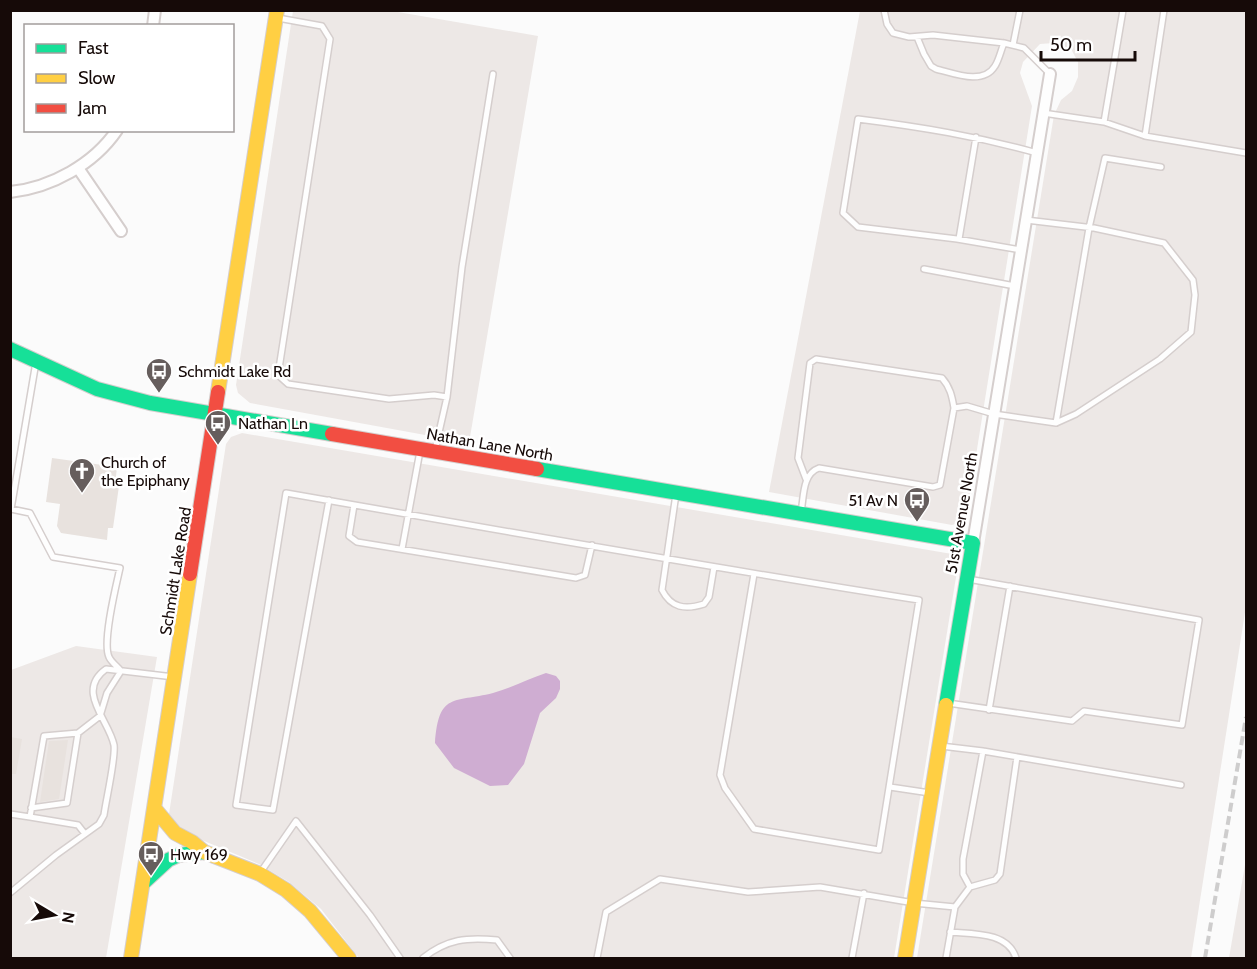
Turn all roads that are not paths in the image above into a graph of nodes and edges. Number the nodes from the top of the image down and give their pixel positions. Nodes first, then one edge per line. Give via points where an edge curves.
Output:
1 (884, 10) edge
2 (1020, 10) edge
3 (1123, 10) edge
4 (1164, 10) edge
5 (277, 14) edge
6 (917, 37) junction
7 (1004, 43) junction
8 (1013, 45) junction
9 (493, 74) dead end
10 (1050, 74) joint
11 (1043, 113) junction
12 (1104, 123) junction
13 (115, 132) edge
14 (1145, 136) junction
15 (976, 137) junction
16 (1037, 153) junction
17 (1246, 153) edge
18 (1161, 167) dead end
19 (78, 168) junction
20 (10, 192) edge
21 (1026, 220) junction
22 (1089, 228) junction
23 (121, 231) dead end
24 (959, 239) junction
25 (1021, 250) junction
26 (924, 269) dead end
27 (1015, 286) junction
28 (10, 349) edge
29 (36, 361) junction
30 (447, 397) junction
31 (954, 408) junction
32 (215, 414) junction
33 (994, 414) junction
34 (1056, 423) junction
35 (421, 449) junction
36 (435, 452) junction
37 (806, 479) junction
38 (676, 492) junction
39 (329, 501) junction
40 (354, 505) junction
41 (801, 513) junction
42 (408, 514) junction
43 (973, 543) junction
44 (592, 545) junction
45 (402, 549) junction
46 (668, 559) junction
47 (714, 567) junction
48 (754, 574) junction
49 (966, 579) junction
50 (1010, 586) junction
51 (121, 671) junction
52 (176, 677) junction
53 (946, 702) junction
54 (989, 710) junction
55 (100, 716) junction
56 (78, 733) junction
57 (939, 746) junction
58 (983, 751) junction
59 (1017, 757) junction
60 (1181, 785) dead end
61 (890, 787) junction
62 (932, 794) junction
63 (31, 808) junction
64 (155, 809) junction
65 (10, 814) edge
66 (30, 817) junction
67 (85, 834) junction
68 (204, 852) junction
69 (260, 874) junction
70 (143, 883) junction
71 (970, 887) junction
72 (10, 893) edge
73 (864, 893) junction
74 (914, 903) junction
75 (955, 907) junction
76 (950, 932) junction
77 (131, 958) edge
78 (349, 958) edge
79 (400, 958) edge
80 (423, 958) edge
81 (510, 958) edge
82 (597, 958) edge
83 (852, 958) edge
84 (905, 958) edge
85 (946, 958) edge
86 (1016, 958) edge

1 - 6 lane via 886,24 893,33
2 - 8 lane
3 - 12 lane
4 - 14 lane
5 - 30 lane via 322,26 330,39 278,375 288,384 389,399
5 - 32 street, Schmidt Lake Road
6 - 7 lane via 933,35
6 - 7 lane via 931,66 970,77 990,72
7 - 8 lane
8 - 10 lane via 1024,48
9 - 30 lane via 462,267
10 - 11 street, 51st Avenue North
11 - 12 lane
11 - 16 street, 51st Avenue North
12 - 14 lane
13 - 19 street via 98,153
14 - 17 lane
15 - 16 lane
15 - 24 lane
15 - 24 lane via 858,119 843,213 858,227
16 - 21 street, 51st Avenue North
18 - 22 lane via 1105,158
19 - 20 street via 51,182
19 - 23 street
21 - 22 lane
21 - 25 street, 51st Avenue North
22 - 34 lane
22 - 34 lane via 1164,243 1193,280 1196,296 1191,332 1160,359
24 - 25 lane
25 - 27 street, 51st Avenue North
26 - 27 lane
27 - 33 street, 51st Avenue North
28 - 29 street, Nathan Lane North
29 - 32 street, Nathan Lane North via 116,395
29 - 51 lane via 10,509 30,513 53,557 120,568 107,648
30 - 36 lane
31 - 33 lane via 967,406
31 - 37 lane via 939,485 819,468
31 - 37 lane via 948,384 942,378 816,359 810,363 799,441 798,458
32 - 35 street, Nathan Lane North
32 - 52 street, Schmidt Lake Road
33 - 34 lane
33 - 43 street, 51st Avenue North
35 - 36 street, Nathan Lane North
35 - 42 lane
36 - 38 street, Nathan Lane North
37 - 41 lane
38 - 41 street, Nathan Lane North
38 - 46 lane
39 - 39 lane via 273,810 236,805 286,493
39 - 40 lane
40 - 42 lane
40 - 45 lane via 349,536 357,542
41 - 43 street, Nathan Lane North
42 - 44 lane
42 - 45 lane
43 - 49 street, 51st Avenue North
44 - 45 lane via 585,575 576,578
44 - 46 lane
46 - 47 lane
46 - 47 lane via 662,590 675,605 704,604 709,597
47 - 48 lane
48 - 61 lane via 920,600
48 - 61 lane via 720,775 725,788 754,828 879,850
49 - 50 lane
49 - 53 street, 51st Avenue North
50 - 54 lane
50 - 54 lane via 1199,620 1182,725 1083,711 1072,721
51 - 52 lane
51 - 55 lane via 111,685
51 - 55 lane via 106,669 94,682 93,694
52 - 64 street, Schmidt Lake Road
53 - 54 lane
53 - 57 street, 51st Avenue North
55 - 56 lane
55 - 67 lane via 114,746 104,815
56 - 63 lane via 67,803
56 - 63 lane via 44,736
57 - 58 lane
57 - 62 street, 51st Avenue North
58 - 59 lane
58 - 71 lane via 963,860 963,874
59 - 60 lane
59 - 71 lane via 1000,874 995,880
61 - 62 lane
62 - 74 street, 51st Avenue North
63 - 66 lane
64 - 68 street via 175,833
64 - 70 street, Schmidt Lake Road
65 - 66 lane
66 - 67 lane via 78,825
67 - 72 lane
68 - 69 street
68 - 70 street via 167,860
69 - 78 street via 310,911
69 - 79 lane via 296,821
70 - 77 street, Schmidt Lake Road
71 - 75 lane
73 - 74 lane
73 - 82 lane via 820,887 748,892 660,879 606,912
73 - 83 lane
74 - 75 lane
74 - 84 street, 51st Avenue North
75 - 76 lane
76 - 85 lane
76 - 86 lane via 1000,939
80 - 81 lane via 437,947 472,938 497,940

